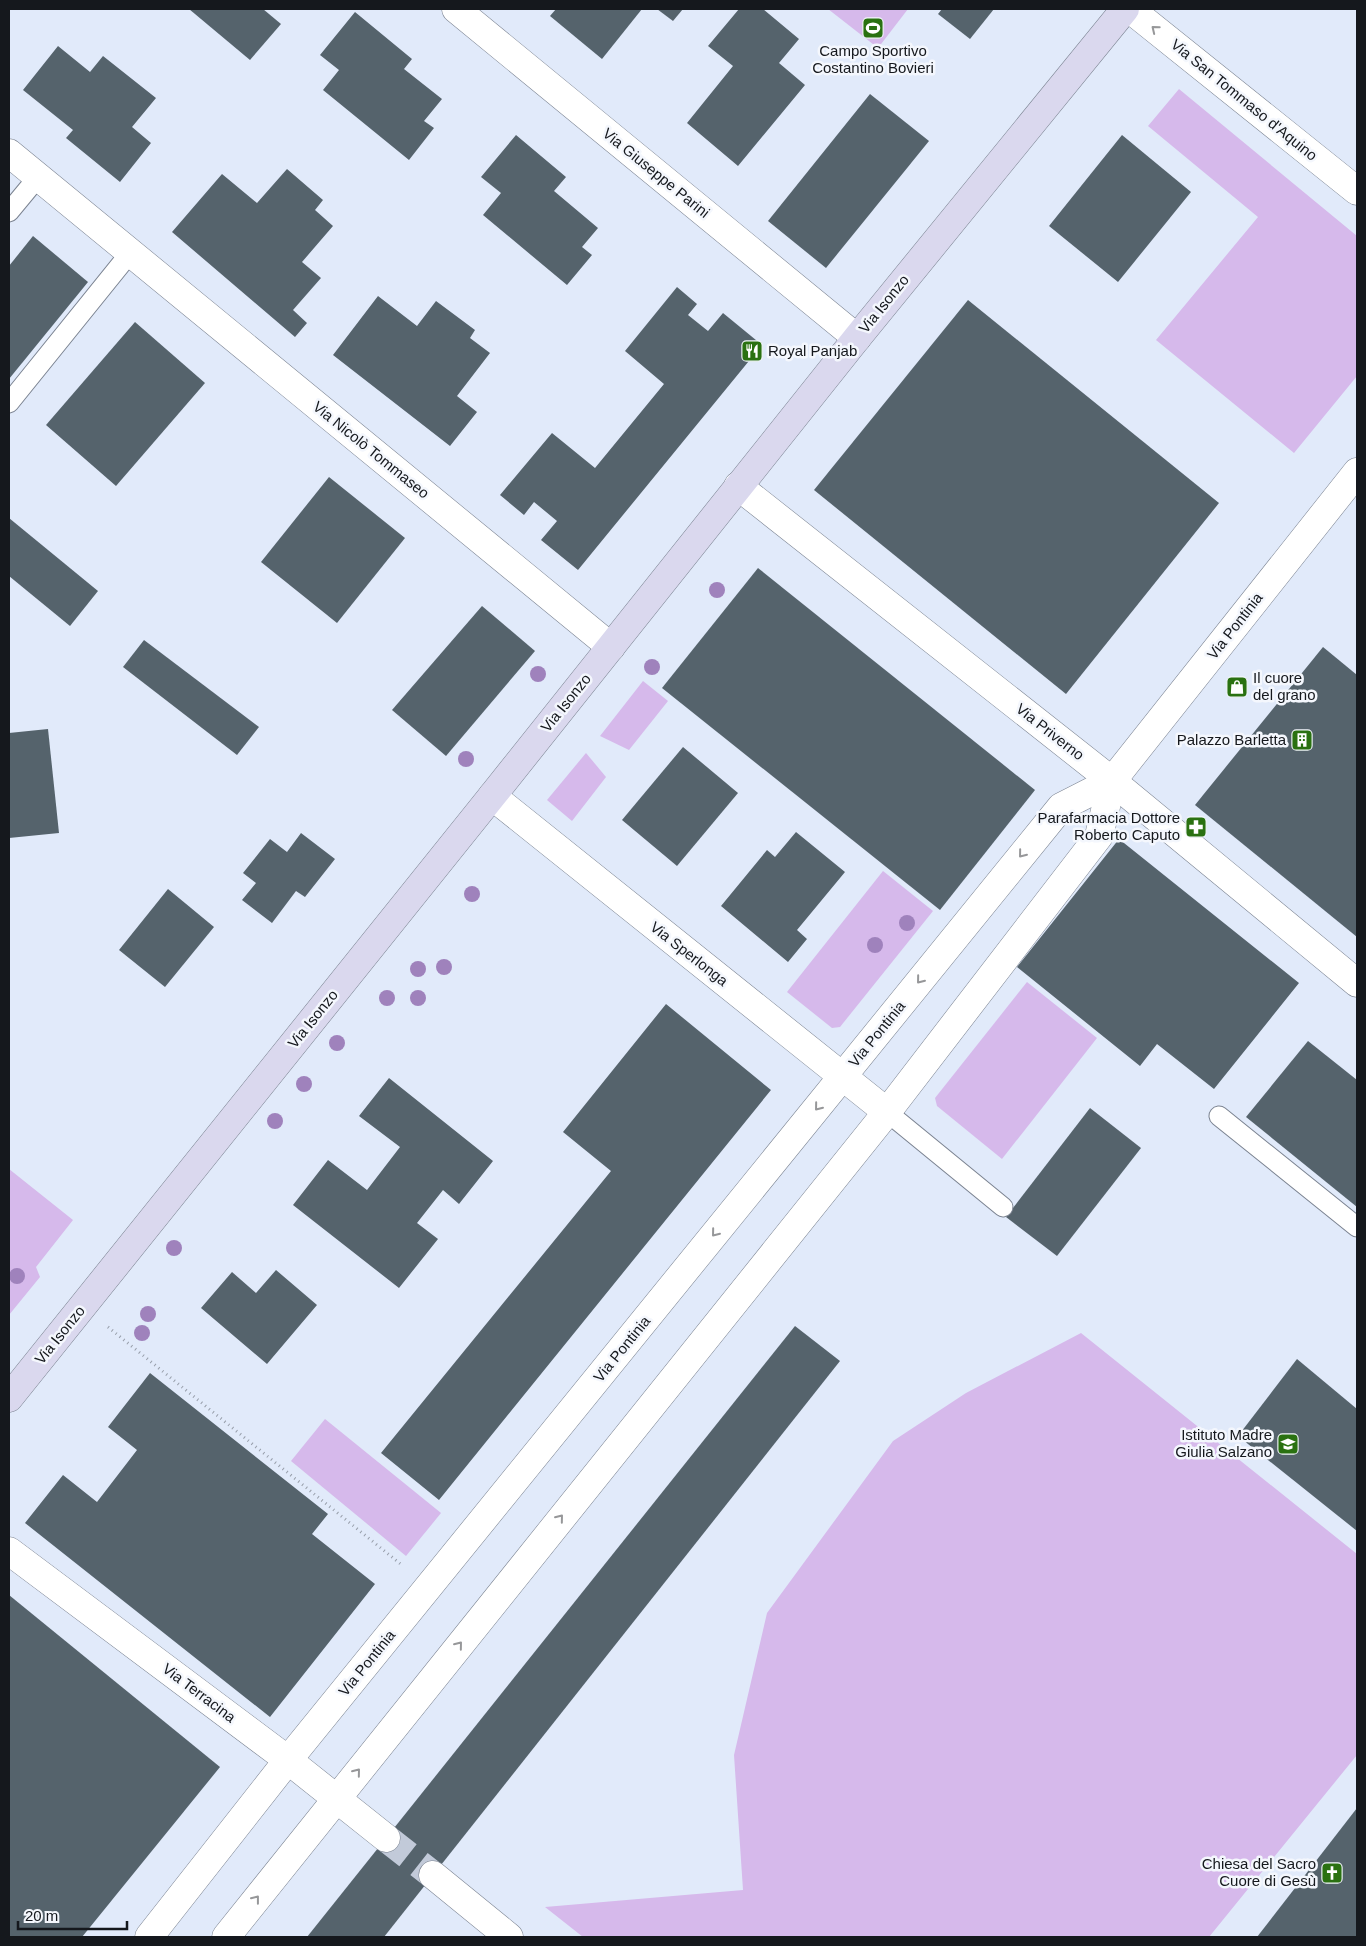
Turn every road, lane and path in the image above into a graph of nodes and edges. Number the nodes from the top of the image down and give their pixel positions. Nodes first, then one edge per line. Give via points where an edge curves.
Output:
1 (456, 9) edge
2 (1125, 9) edge
3 (1130, 9) edge
4 (9, 153) edge
5 (38, 177) junction
6 (1357, 191) edge
7 (9, 212) edge
8 (130, 253) junction
9 (857, 338) junction
10 (9, 404) edge
11 (1357, 472) edge
12 (738, 486) junction
13 (611, 647) junction
14 (1112, 781) junction
15 (492, 796) junction
16 (1357, 984) edge
17 (842, 1076) junction
18 (887, 1112) junction
19 (1219, 1116) dead end
20 (1003, 1207) dead end
21 (1357, 1227) edge
22 (83, 1306) junction
23 (9, 1398) edge
24 (9, 1551) edge
25 (429, 1587) junction
26 (288, 1760) junction
27 (336, 1798) junction
28 (386, 1838) tunnel mouth
29 (433, 1875) tunnel mouth
30 (149, 1937) edge
31 (226, 1937) edge
32 (509, 1937) edge

1 - 9 street, Via Giuseppe Parini
2 - 9 main road, Via Isonzo
6 -> 3 street, Via San Tommaso d'Aquino
4 - 5 street, Via Nicolò Tommaseo
5 - 7 lane
5 - 8 street, Via Nicolò Tommaseo
8 - 10 lane
8 - 13 street, Via Nicolò Tommaseo
9 - 12 main road, Via Isonzo
11 - 14 street, Via Pontinia
12 - 13 main road, Via Isonzo
12 - 14 street, Via Priverno
13 - 15 main road, Via Isonzo
14 - 16 street, Via Priverno
14 -> 17 street, Via Pontinia via 1061,807
14 - 18 street, Via Pontinia via 1099,836
15 - 17 street, Via Sperlonga
15 - 22 main road, Via Isonzo
17 - 18 street, Via Sperlonga
17 -> 25 street, Via Pontinia
18 - 20 lane
27 -> 18 street, Via Pontinia
19 - 21 lane
22 - 23 main road, Via Isonzo
22 - 25 path
24 - 26 street, Via Terracina
25 - 26 street, Via Pontinia
26 - 27 street, Via Terracina
26 - 30 street, Via Pontinia
27 - 28 street, Via Terracina
31 -> 27 street, Via Pontinia
29 - 32 street

